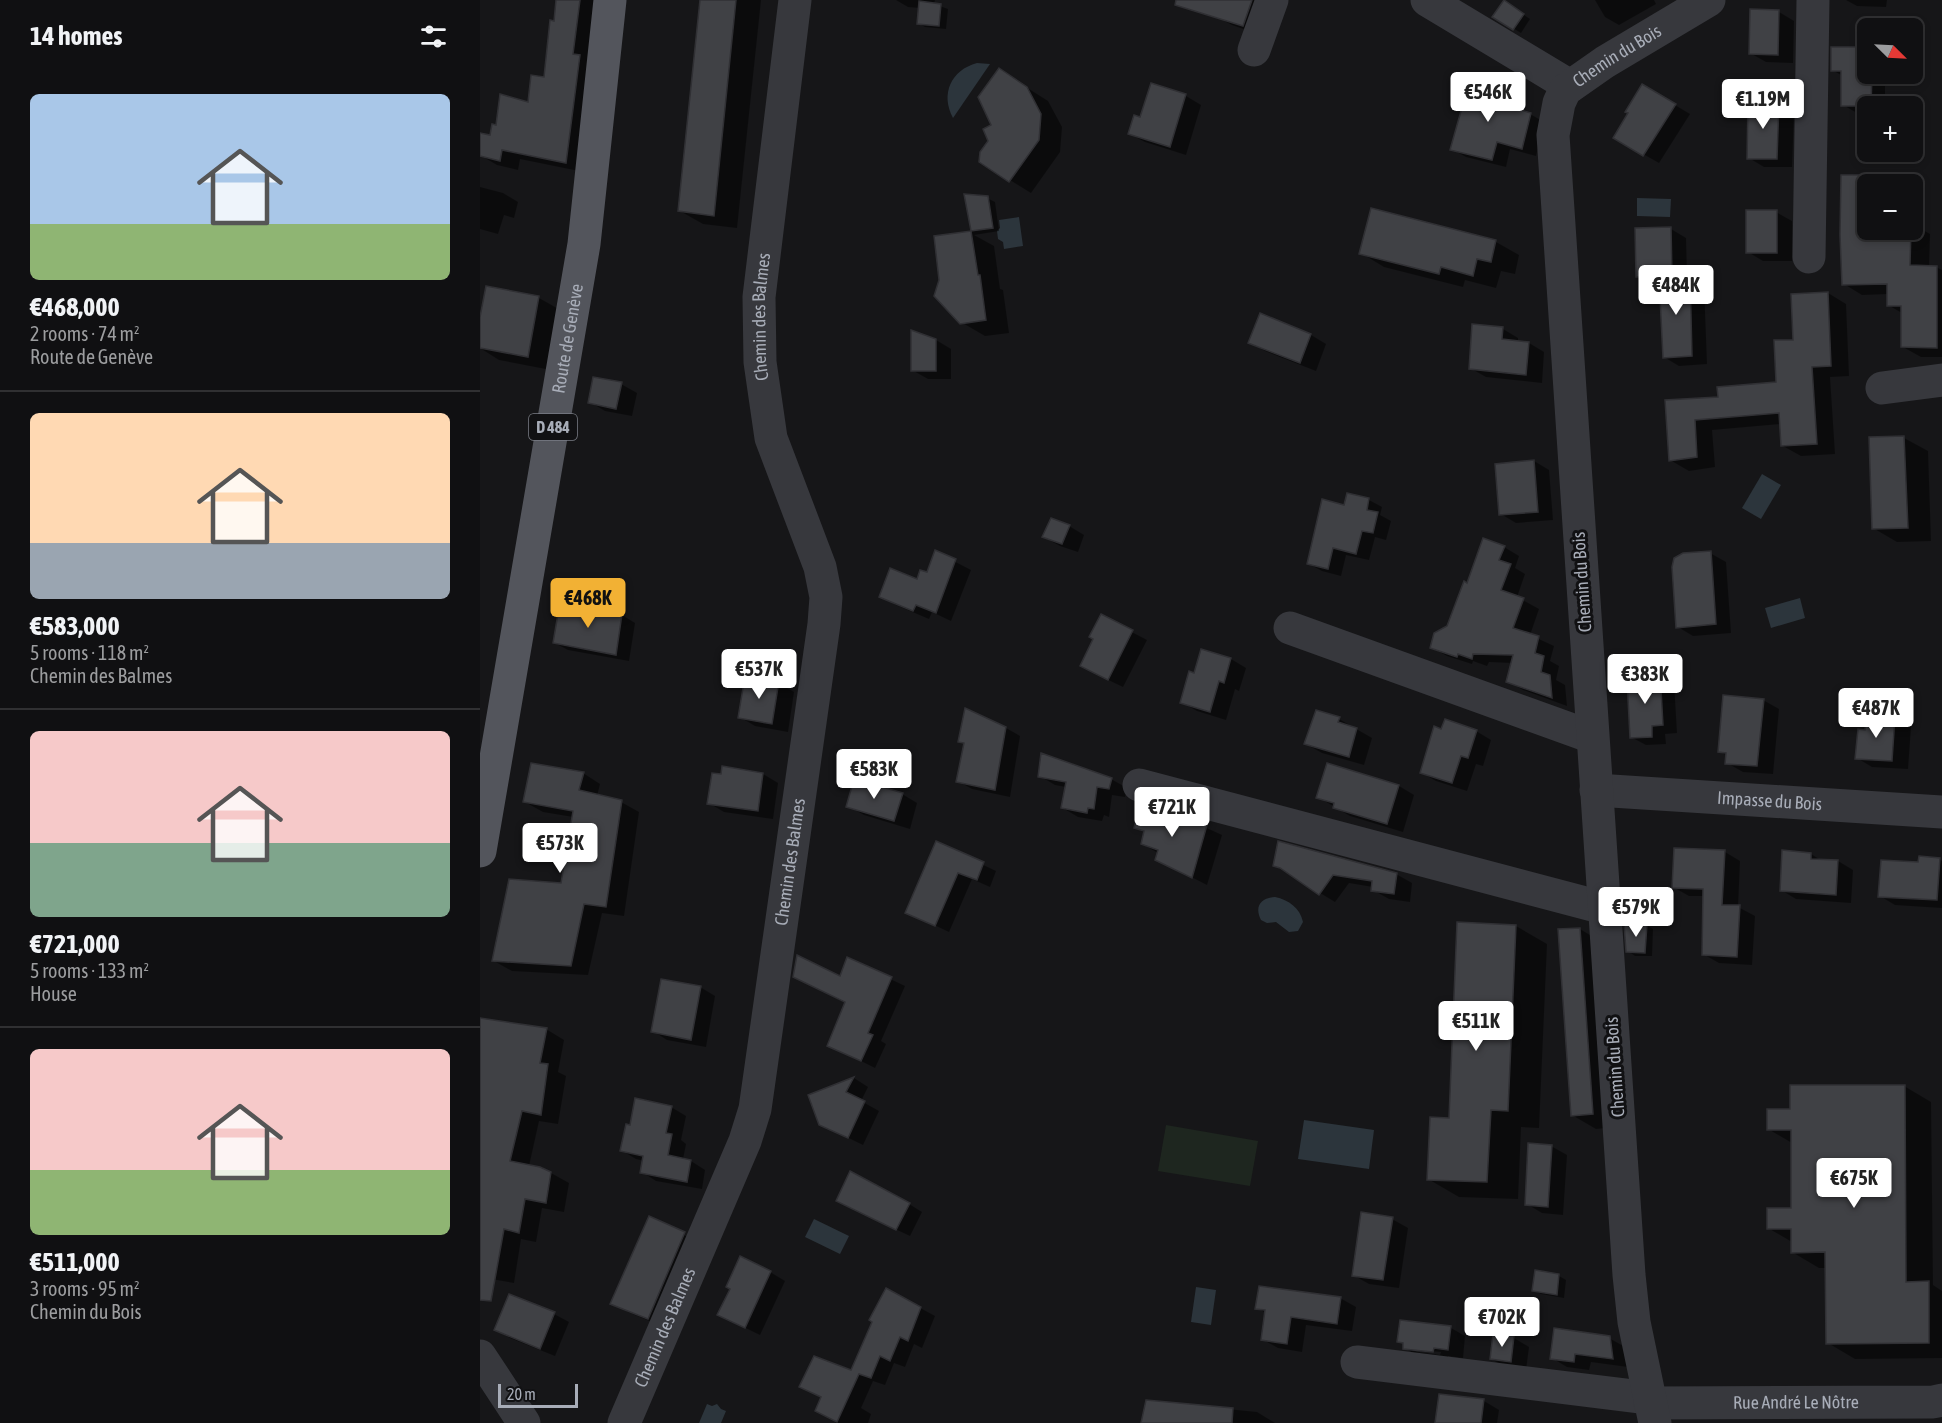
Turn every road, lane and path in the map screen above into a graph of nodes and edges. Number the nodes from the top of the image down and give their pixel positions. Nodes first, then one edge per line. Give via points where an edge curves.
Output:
1 (610, 0) edge
2 (795, 0) edge
3 (1272, 0) edge
4 (1427, 0) edge
5 (1709, 0) edge
6 (1813, 0) edge
7 (1254, 51) dead end
8 (1570, 86) junction
9 (1809, 257) dead end
10 (1942, 380) edge
11 (1882, 388) dead end
12 (1290, 628) dead end
13 (1592, 737) junction
14 (1139, 785) dead end
15 (1596, 790) junction
16 (1942, 813) edge
17 (480, 851) edge
18 (1604, 908) junction
19 (480, 1356) edge
20 (1357, 1362) dead end
21 (1942, 1400) edge
22 (1651, 1408) edge
23 (524, 1423) edge
24 (624, 1423) edge

1 - 17 main road, Route de Genève / D 484 via 584,244
2 - 24 street, Chemin des Balmes via 759,297 760,362 771,438 820,567 826,597 824,624 755,1109 745,1141
3 - 7 street
4 - 8 street
5 - 8 street, Chemin du Bois
6 - 9 street
8 - 13 street, Chemin du Bois via 1558,103 1553,135
10 - 11 street
12 - 13 street
13 - 15 street, Chemin du Bois
14 - 18 street
15 - 16 street, Impasse du Bois
15 - 18 street, Chemin du Bois
18 - 22 street, Chemin du Bois via 1629,1275
19 - 23 street
20 - 22 street, Rue André Le Nôtre
21 - 22 street, Rue André Le Nôtre

